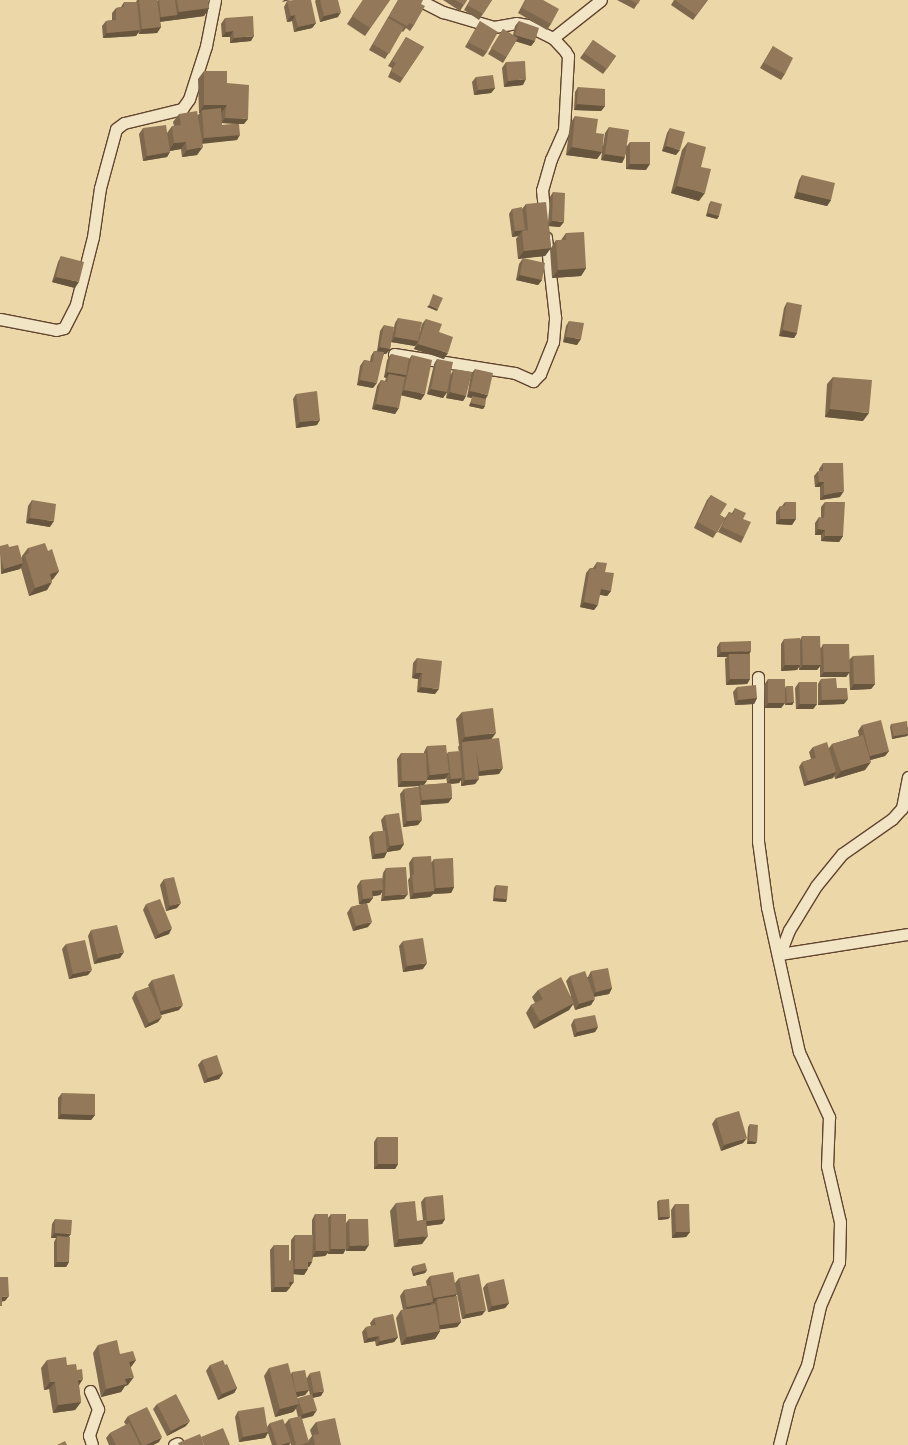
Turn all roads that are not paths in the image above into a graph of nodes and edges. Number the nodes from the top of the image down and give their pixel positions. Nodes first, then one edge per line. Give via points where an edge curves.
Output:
1 (215, 0) edge
2 (419, 0) edge
3 (601, 0) edge
4 (553, 38) junction
5 (0, 319) edge
6 (394, 354) edge
7 (758, 677) dead end
8 (908, 777) edge
9 (908, 934) edge
10 (780, 954) junction
11 (90, 1391) dead end
12 (92, 1445) edge
13 (779, 1445) edge

1 - 5 street via 206,46 189,98 182,109 124,123 116,129 76,304 64,328 56,330
2 - 4 street via 442,12 494,27 516,23
3 - 4 street
4 - 6 street via 568,56 564,130 542,190 555,317 553,342 540,374 533,381 515,373
7 - 10 street via 758,841 767,907
8 - 10 street via 902,808 892,819 842,854 816,886 789,930
9 - 10 street
10 - 13 street via 798,1052 829,1117 827,1166 840,1222 840,1242 838,1262 820,1306 807,1365 788,1405
11 - 12 street via 98,1409 89,1435

